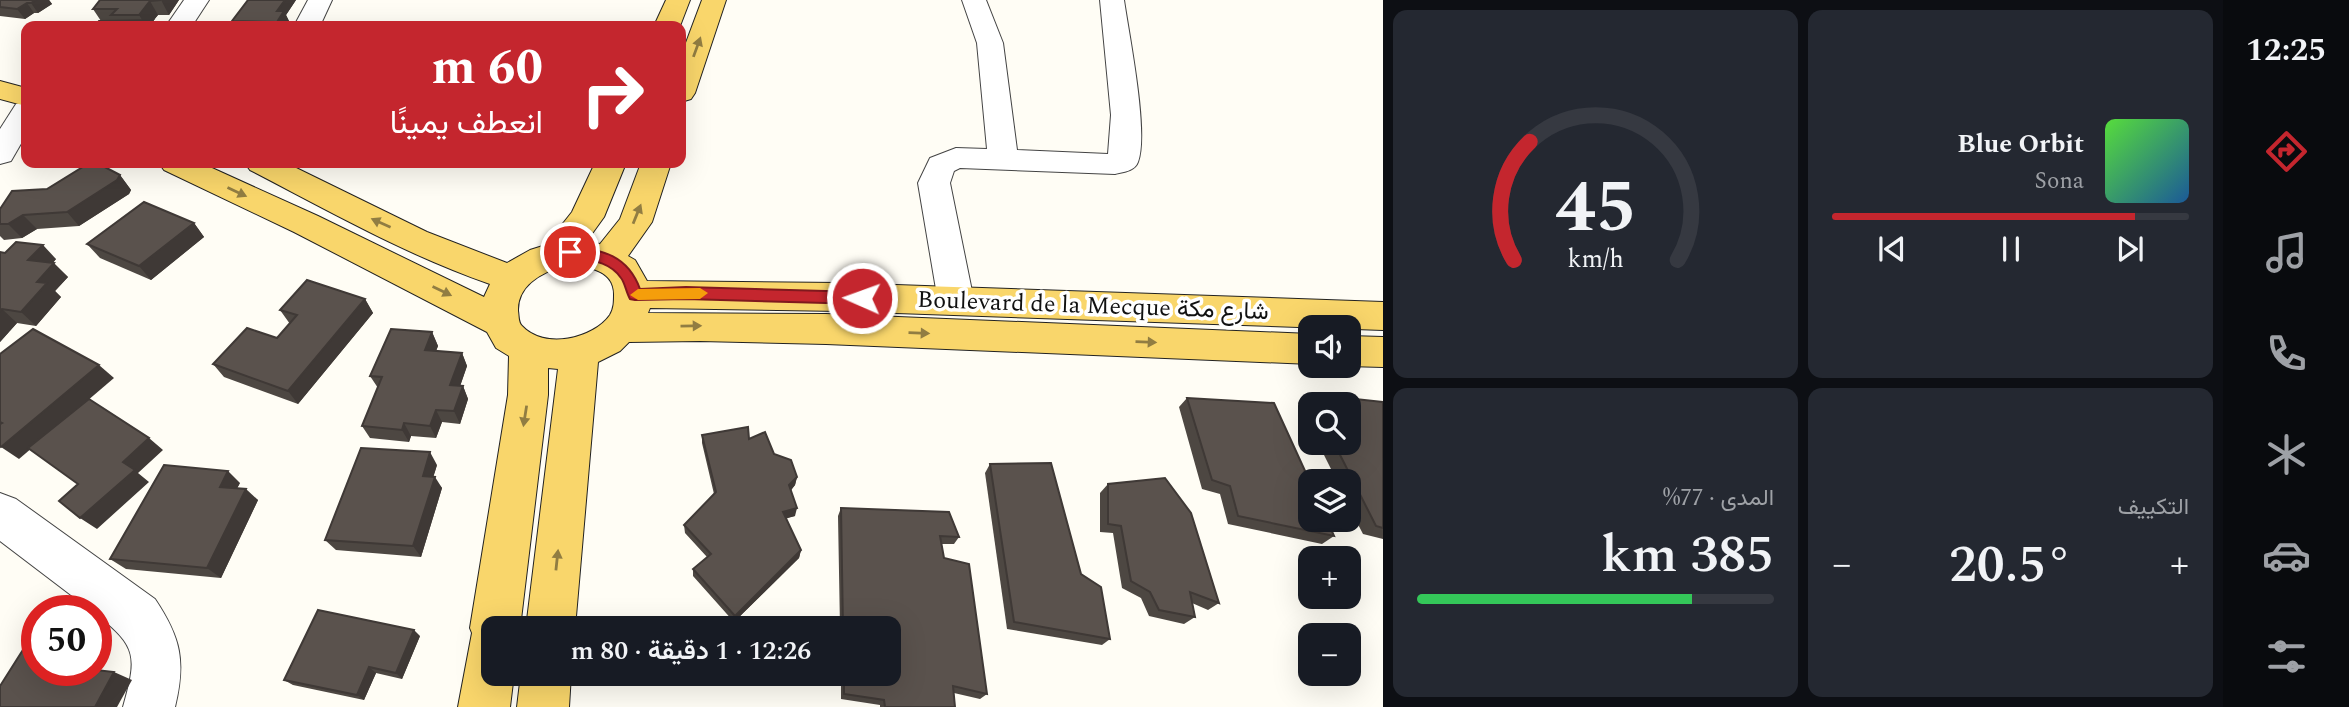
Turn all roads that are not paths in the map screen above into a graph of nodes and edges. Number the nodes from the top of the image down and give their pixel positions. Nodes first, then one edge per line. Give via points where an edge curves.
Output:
1 (197, 0) edge
2 (320, 0) edge
3 (678, 0) edge
4 (714, 0) edge
5 (974, 0) edge
6 (1112, 0) edge
7 (182, 21) edge
8 (310, 21) edge
9 (669, 21) edge
10 (0, 65) edge
11 (21, 71) edge
12 (686, 79) edge
13 (0, 90) edge
14 (21, 96) edge
15 (21, 118) edge
16 (0, 154) edge
17 (1003, 159) junction
18 (186, 168) edge
19 (271, 168) edge
20 (608, 168) edge
21 (654, 168) edge
22 (559, 253) junction
23 (608, 259) junction
24 (512, 278) junction
25 (956, 301) junction
26 (629, 311) junction
27 (1383, 316) edge
28 (514, 335) junction
29 (1298, 348) edge
30 (1361, 351) edge
31 (580, 352) junction
32 (1383, 352) edge
33 (0, 514) edge
34 (497, 616) edge
35 (551, 616) edge
36 (487, 686) edge
37 (545, 686) edge
38 (149, 707) edge
39 (484, 707) edge
40 (543, 707) edge

1 - 7 street
2 - 8 street
3 - 9 main road
12 -> 4 main road
5 - 17 street via 990,43
6 - 17 street via 1126,115 1123,161
10 - 11 main road
13 - 14 main road
15 - 16 street
17 - 25 street via 956,158 941,165 934,183
18 -> 28 main road via 306,224
24 -> 19 main road via 365,216
20 - 22 main road via 587,217
23 -> 21 main road via 635,222
22 - 23 main road via 590,253
22 - 24 main road via 533,261
23 - 26 main road via 628,275
24 - 28 main road via 500,299
25 - 26 main road, Boulevard de la Mecque شارع مكة via 686,293
25 - 27 main road, Boulevard de la Mecque شارع مكة
26 -> 29 main road, Boulevard de la Mecque شارع مكة via 700,326
26 - 31 main road via 602,344
28 - 31 main road via 551,354
28 -> 34 main road via 528,395
30 - 32 main road
35 -> 31 main road
33 - 38 street via 138,616 154,640 158,673
36 - 39 main road
37 - 40 main road

